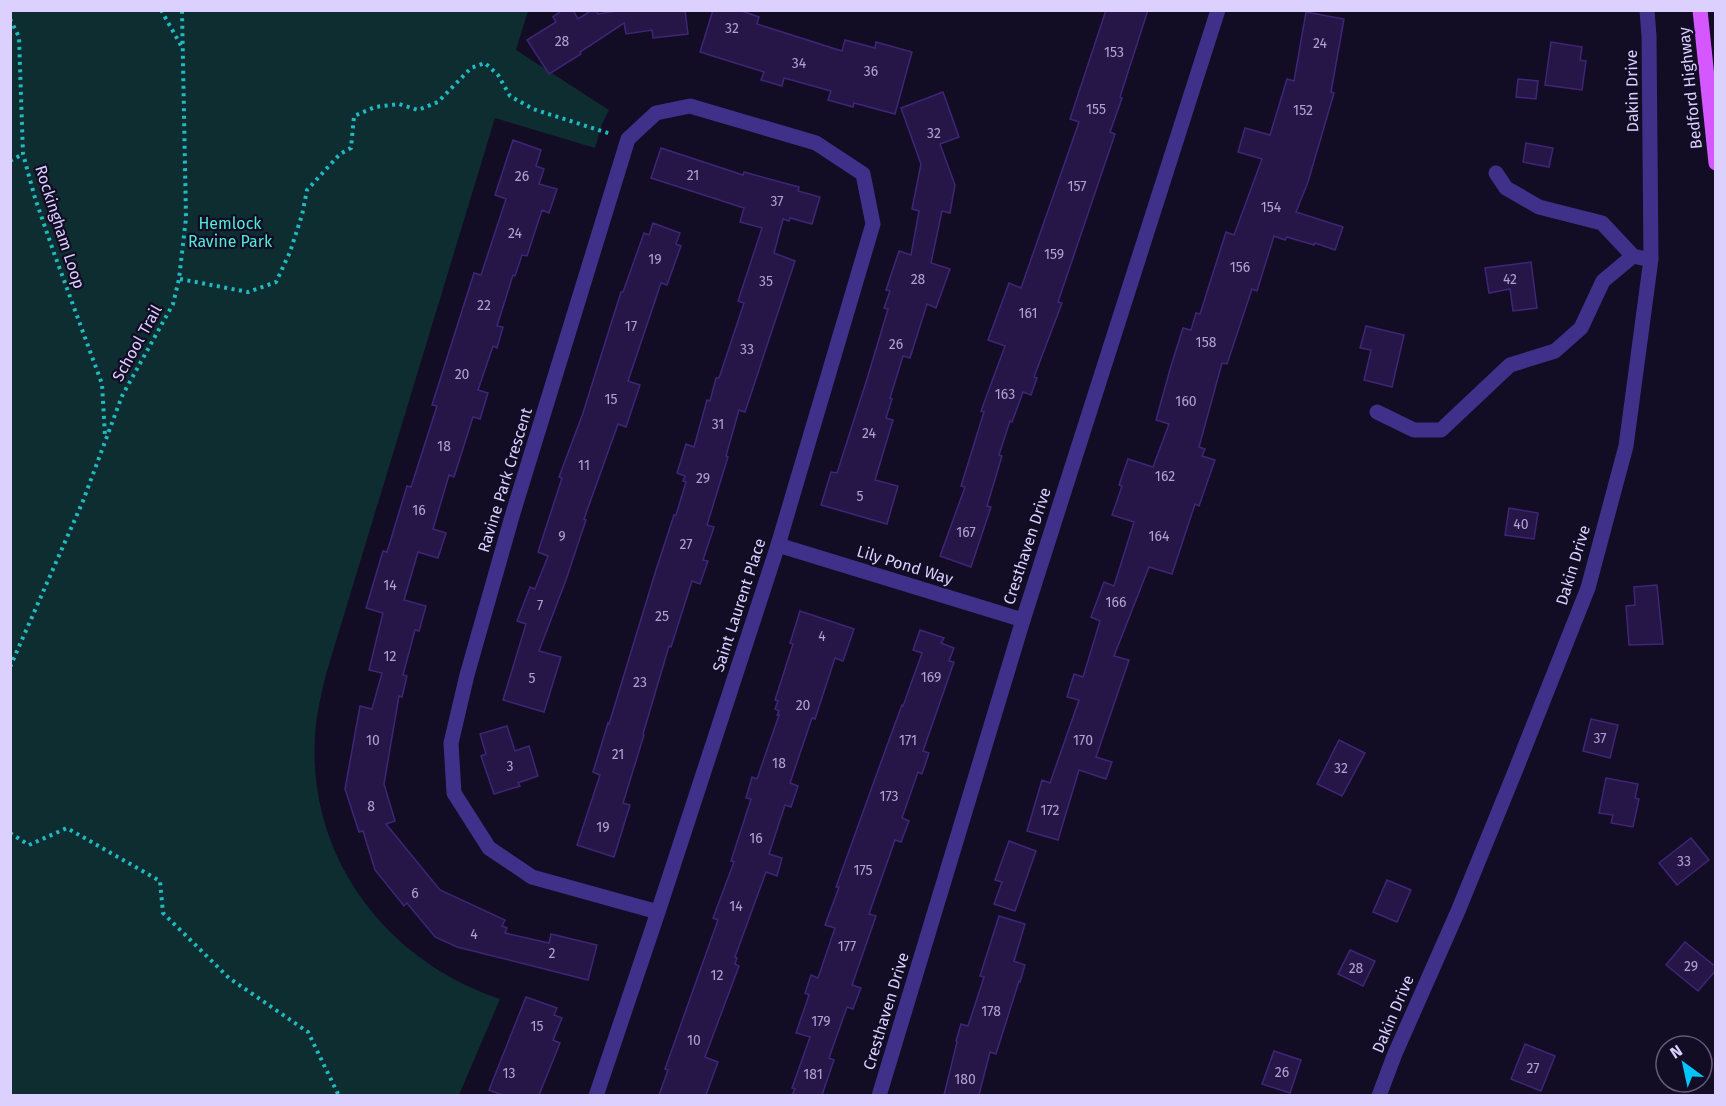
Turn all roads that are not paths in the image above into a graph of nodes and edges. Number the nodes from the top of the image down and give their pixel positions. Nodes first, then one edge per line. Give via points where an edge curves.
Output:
1 (1218, 10) edge
2 (1647, 10) edge
3 (1700, 10) edge
4 (628, 139) joint
5 (1716, 162) edge
6 (1496, 173) dead end
7 (1633, 256) junction
8 (1651, 259) junction
9 (1377, 412) dead end
10 (778, 545) junction
11 (1023, 620) junction
12 (658, 912) junction
13 (596, 1095) edge
14 (879, 1095) edge
15 (1379, 1095) edge

1 - 11 street, Cresthaven Drive
2 - 8 street, Dakin Drive
3 - 5 main road, Bedford Highway
4 - 10 street, Saint Laurent Place via 656,113 690,106 816,143 863,174 873,224
4 - 12 street, Ravine Park Crescent via 513,513 450,743 454,794 489,848 532,877
6 - 7 street via 1506,188 1539,207 1602,223
7 - 8 street
7 - 9 street via 1603,281 1581,328 1555,351 1510,365 1441,430 1414,430
8 - 15 street, Dakin Drive via 1626,446 1588,588
10 - 11 street, Lily Pond Way
10 - 12 street, Saint Laurent Place
11 - 14 street, Cresthaven Drive
12 - 13 street, Saint Laurent Place

